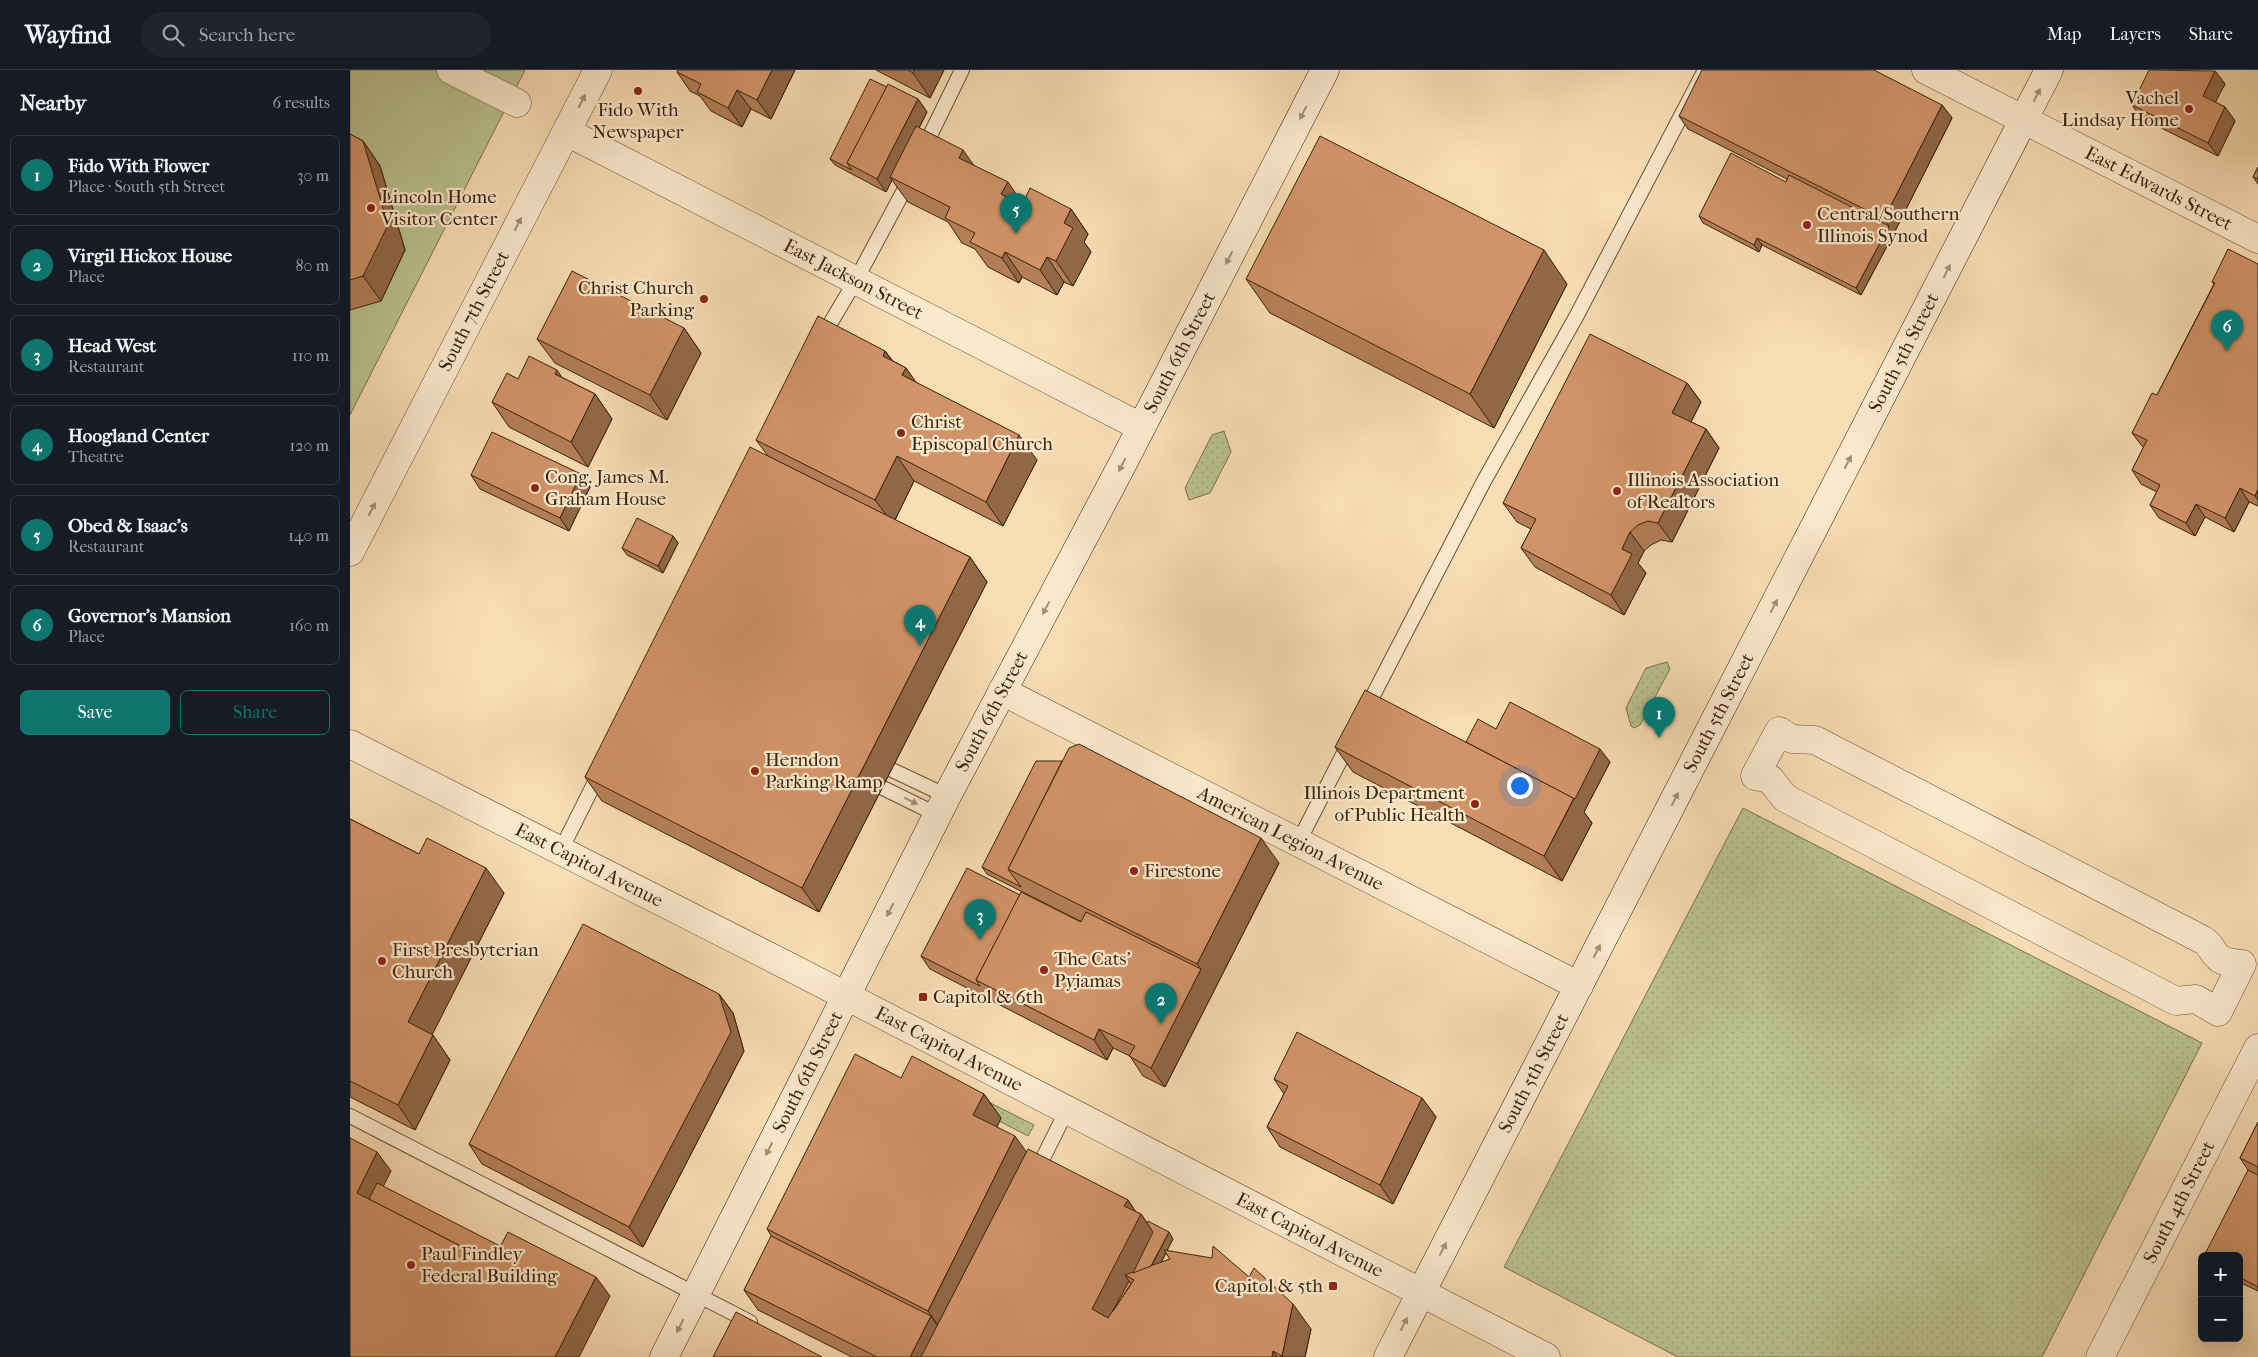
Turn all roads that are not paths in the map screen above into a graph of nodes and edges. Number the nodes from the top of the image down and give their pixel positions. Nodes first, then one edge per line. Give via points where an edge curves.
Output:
1 (451, 70) edge
2 (598, 70) edge
3 (962, 70) edge
4 (1325, 70) edge
5 (1705, 70) edge
6 (1926, 70) edge
7 (2049, 70) edge
8 (517, 104) dead end
9 (2023, 121) junction
10 (567, 132) junction
11 (2258, 239) edge
12 (856, 280) junction
13 (814, 352) edge
14 (1141, 427) junction
15 (350, 552) edge
16 (1002, 692) junction
17 (350, 744) edge
18 (606, 760) edge
19 (892, 770) dead end
20 (883, 788) dead end
21 (943, 805) junction
22 (1298, 843) junction
23 (560, 852) junction
24 (1579, 986) junction
25 (846, 996) junction
26 (2218, 1012) joint
27 (2258, 1048) edge
28 (1067, 1110) junction
29 (350, 1116) edge
30 (1031, 1183) edge
31 (1420, 1292) junction
32 (696, 1294) junction
33 (758, 1327) edge
34 (664, 1357) edge
35 (1388, 1357) edge
36 (1546, 1357) edge
37 (2100, 1357) edge

1 - 8 street
10 -> 2 street, South 7th Street
3 - 12 lane via 905,189
4 -> 14 street, South 6th Street
5 - 22 lane via 1576,318 1484,482
6 - 9 street, East Edwards Street
9 -> 7 street, South 5th Street
9 - 11 street, East Edwards Street
24 -> 9 street, South 5th Street
10 - 12 street, East Jackson Street
15 -> 10 street, South 7th Street
12 - 13 lane
12 - 14 street, East Jackson Street
14 -> 16 street, South 6th Street
16 - 21 street, South 6th Street
16 - 22 street, American Legion Avenue
17 - 23 street, East Capitol Avenue
18 - 23 lane
19 - 21 lane
20 -> 21 lane
21 -> 25 street, South 6th Street
22 - 24 street, American Legion Avenue
23 - 25 street, East Capitol Avenue
31 -> 24 street, South 5th Street
25 - 28 street, East Capitol Avenue
25 -> 32 street, South 6th Street
26 - 26 street via 2242,964 2224,962 2203,940 1815,740 1792,739 1779,731 1755,776 1770,779 1785,798 2176,1001 2196,999
27 - 37 street, South 4th Street
28 - 30 lane
28 - 31 street, East Capitol Avenue
29 - 32 lane
35 -> 31 street, South 5th Street
31 - 36 street, East Capitol Avenue
32 - 33 lane
32 -> 34 street, South 6th Street

